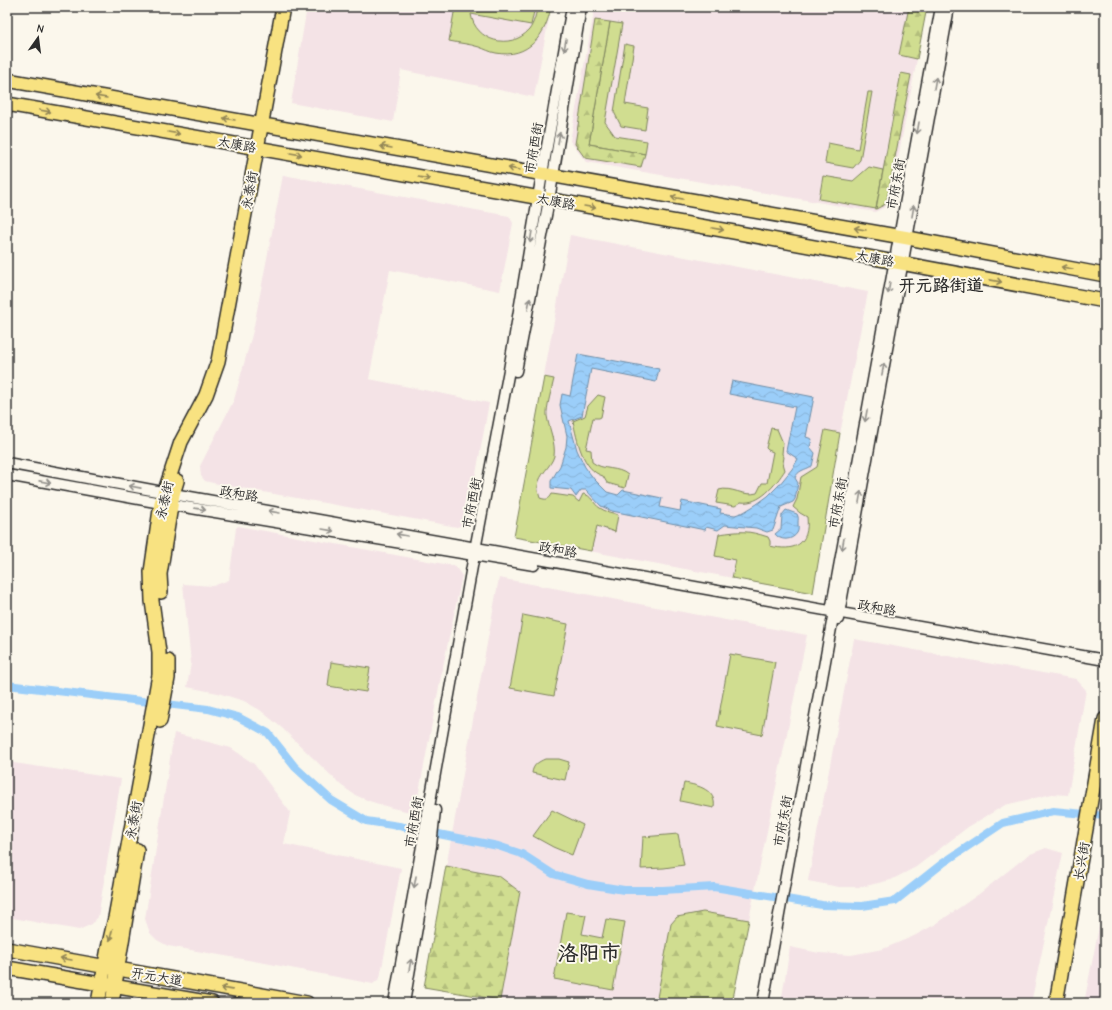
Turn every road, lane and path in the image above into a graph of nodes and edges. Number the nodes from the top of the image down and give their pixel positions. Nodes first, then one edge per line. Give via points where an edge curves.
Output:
1 (282, 7) edge
2 (288, 7) edge
3 (572, 7) edge
4 (581, 7) edge
5 (941, 7) edge
6 (949, 7) edge
7 (7, 80) edge
8 (7, 104) edge
9 (264, 125) junction
10 (260, 148) junction
11 (547, 175) junction
12 (543, 199) junction
13 (903, 237) junction
14 (899, 262) junction
15 (1105, 275) edge
16 (1105, 301) edge
17 (7, 463) edge
18 (7, 474) edge
19 (168, 498) junction
20 (478, 552) junction
21 (835, 615) junction
22 (1105, 660) edge
23 (1105, 665) edge
24 (1105, 719) edge
25 (153, 733) junction
26 (1105, 762) edge
27 (1095, 797) junction
28 (1090, 831) junction
29 (427, 845) junction
30 (781, 916) junction
31 (7, 949) edge
32 (105, 966) junction
33 (7, 968) edge
34 (118, 969) junction
35 (101, 984) junction
36 (115, 986) junction
37 (98, 1003) edge
38 (112, 1003) edge
39 (212, 1003) edge
40 (307, 1003) edge
41 (394, 1003) edge
42 (404, 1003) edge
43 (763, 1003) edge
44 (768, 1003) edge
45 (1056, 1003) edge
46 (1063, 1003) edge

1 - 9 main road, 永泰街
2 - 9 main road, 永泰街
3 -> 11 street, 市府西街
11 -> 4 street, 市府西街
5 -> 13 street, 市府东街
13 -> 6 street, 市府东街
9 -> 7 main road, 太康路
8 -> 10 main road, 太康路
9 - 10 main road, 永泰街
11 -> 9 main road, 太康路
10 -> 12 main road, 太康路
10 - 19 main road, 永泰街 via 218,361 206,395 181,442
11 - 12 street, 市府西街
13 -> 11 main road, 太康路
12 -> 14 main road, 太康路
12 - 20 street, 市府西街 via 509,370
13 - 14 street, 市府东街
15 -> 13 main road, 太康路
14 -> 16 main road, 太康路
14 - 21 street, 市府东街
19 -> 17 street, 政和路
18 -> 19 street, 政和路
19 - 20 street, 政和路
19 - 25 main road, 永泰街 via 151,572 158,652 164,677
20 - 21 street, 政和路
20 - 29 street, 市府西街
21 - 22 street, 政和路
21 - 23 street, 政和路
21 - 30 street, 市府东街
24 - 27 main road, 长兴街
25 -> 32 main road, 永泰街
25 - 34 main road, 永泰街
26 - 27 main road, 长兴街
27 - 28 main road, 长兴街
28 - 45 main road, 长兴街
28 - 46 main road, 长兴街
29 -> 41 street, 市府西街
42 -> 29 street, 市府西街
30 - 43 street, 市府东街
30 - 44 street, 市府东街
32 -> 31 main road, 开元大道
32 - 34 main road, 开元大道
32 - 35 main road, 永泰街
33 - 35 main road, 开元大道
34 - 36 main road, 永泰街
40 -> 34 main road, 开元大道
35 - 36 main road, 开元大道
35 - 37 main road, 永泰街
36 - 38 main road, 永泰街
36 - 39 main road, 开元大道

